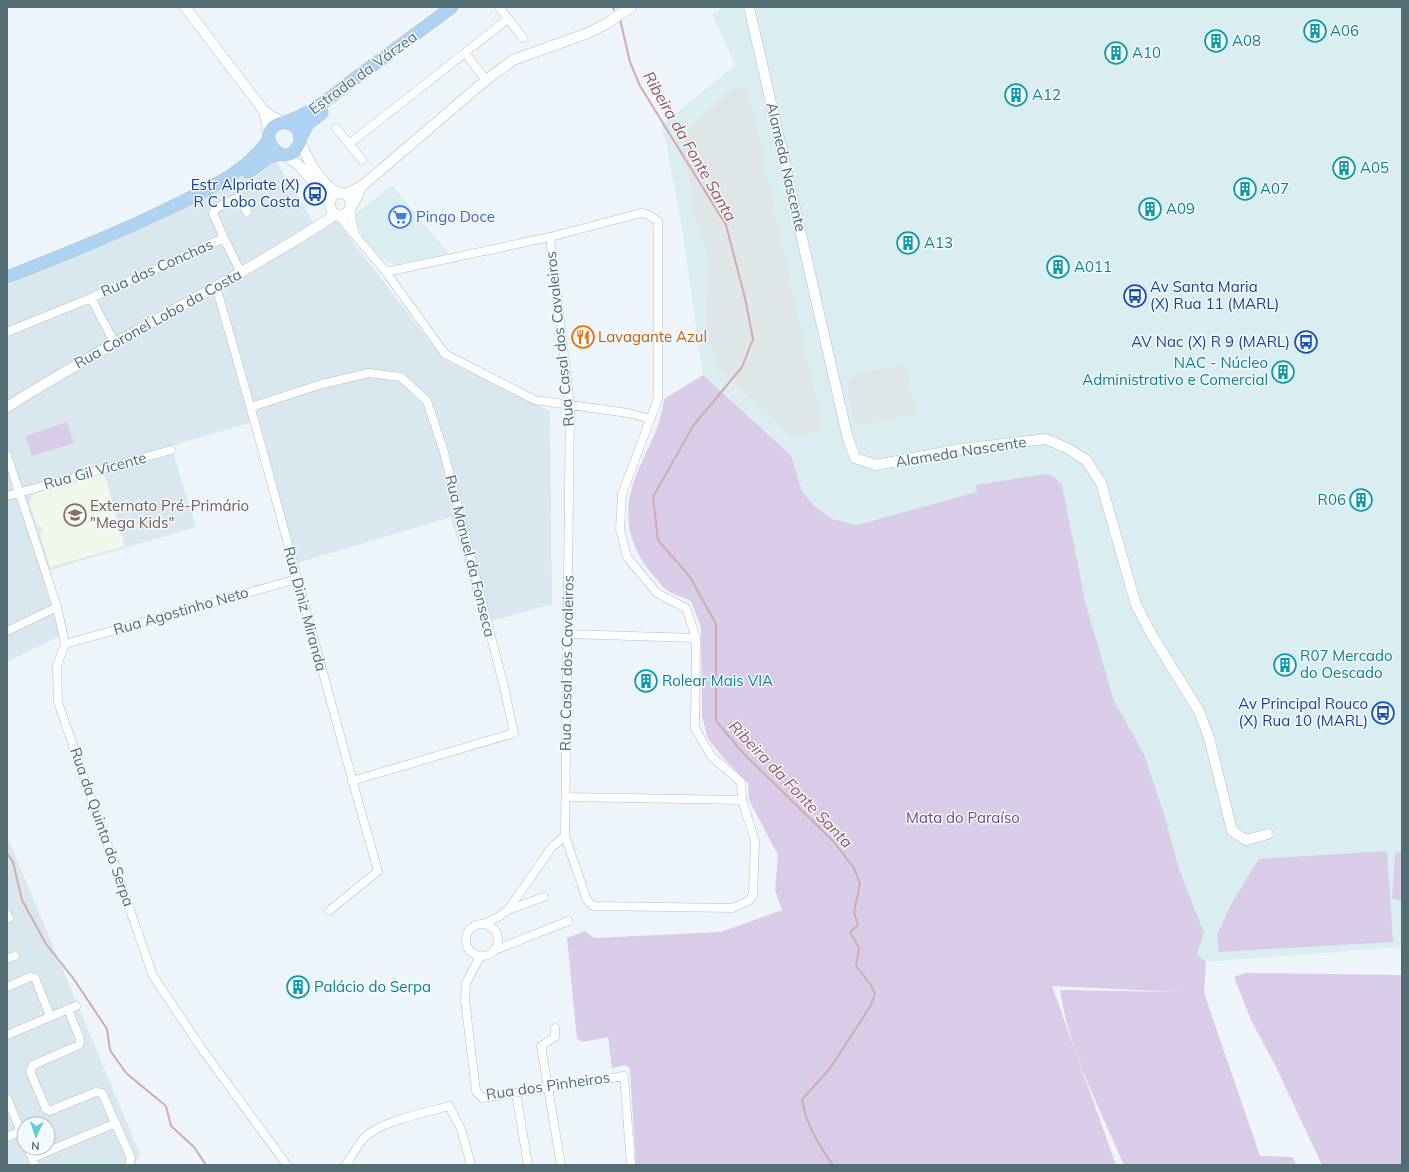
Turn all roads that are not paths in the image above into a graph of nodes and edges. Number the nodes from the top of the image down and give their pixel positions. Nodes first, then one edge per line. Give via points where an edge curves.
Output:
1 (185, 7) edge
2 (452, 7) edge
3 (499, 7) edge
4 (631, 7) edge
5 (749, 7) edge
6 (436, 19) junction
7 (508, 19) junction
8 (523, 38) dead end
9 (465, 53) junction
10 (486, 80) junction
11 (264, 111) junction
12 (285, 123) junction
13 (336, 128) dead end
14 (269, 136) junction
15 (300, 140) junction
16 (349, 144) junction
17 (283, 154) junction
18 (362, 160) dead end
19 (362, 186) junction
20 (342, 194) junction
21 (351, 208) junction
22 (333, 210) junction
23 (247, 212) dead end
24 (130, 227) junction
25 (354, 232) junction
26 (550, 237) junction
27 (224, 238) junction
28 (386, 272) junction
29 (241, 273) junction
30 (7, 278) edge
31 (216, 287) junction
32 (91, 298) junction
33 (7, 332) edge
34 (114, 342) junction
35 (570, 405) junction
36 (7, 407) edge
37 (251, 407) junction
38 (651, 419) junction
39 (171, 450) dead end
40 (7, 454) edge
41 (20, 492) junction
42 (7, 496) edge
43 (297, 579) junction
44 (57, 607) junction
45 (7, 631) edge
46 (567, 634) junction
47 (696, 638) junction
48 (65, 644) junction
49 (352, 781) junction
50 (566, 797) junction
51 (742, 800) junction
52 (1268, 834) dead end
53 (565, 836) junction
54 (544, 898) dead end
55 (508, 910) junction
56 (329, 911) dead end
57 (568, 921) dead end
58 (483, 924) junction
59 (495, 950) junction
60 (480, 957) junction
61 (7, 987) edge
62 (50, 1016) junction
63 (554, 1028) dead end
64 (7, 1035) edge
65 (548, 1087) junction
66 (516, 1092) junction
67 (7, 1098) edge
68 (16, 1120) edge
69 (116, 1123) junction
70 (33, 1161) edge
71 (129, 1165) edge
72 (287, 1165) edge
73 (346, 1165) edge
74 (471, 1165) edge
75 (528, 1165) edge
76 (561, 1165) edge
77 (631, 1165) edge

1 - 11 street
2 - 6 main road, Estrada da Várzea
3 - 7 street
4 - 10 street via 588,33 513,60
5 - 52 street, Alameda Nascente via 847,435 855,458 876,465 961,449 1046,439 1086,460 1101,483 1136,605 1200,711 1232,831 1246,840
6 - 12 main road, Estrada da Várzea via 304,116
6 - 15 main road, Estrada da Várzea via 308,124
7 - 8 street
7 - 9 street
9 - 10 street
9 - 16 street
10 - 19 street
11 - 12 street
11 - 14 street
12 - 14 main road, Estrada da Várzea via 276,125
12 - 15 main road, Estrada da Várzea via 296,127
13 - 16 street
14 - 17 main road via 272,148
14 - 24 main road, Estrada da Várzea via 255,156 224,180
15 - 17 main road, Estrada da Várzea via 294,151
15 - 20 street via 320,177 332,190
16 - 18 street
17 - 22 street via 300,166
17 - 24 main road, Estrada da Várzea via 268,157 206,199 162,218
19 - 20 street
19 - 21 street
20 - 21 street via 349,197
20 - 22 street via 334,195
21 - 22 street via 346,215
21 - 25 street
22 - 25 street
22 - 29 street, Rua Coronel Lobo da Costa via 308,232
23 - 27 street, Rua das Conchas via 240,199 236,198 215,208 213,213
24 - 30 main road, Estrada da Várzea
25 - 28 street
26 - 28 street
26 - 35 street, Rua Casal dos Cavaleiros
26 - 38 street via 641,213 657,220 659,386 658,401
27 - 29 street, Rua das Conchas
27 - 32 street, Rua das Conchas
28 - 35 street via 445,354 535,400
29 - 31 street, Rua Coronel Lobo da Costa
31 - 34 street, Rua Coronel Lobo da Costa
31 - 37 street, Rua Diniz Miranda
32 - 33 street, Rua das Conchas
32 - 34 street, Rua das Conchas
34 - 36 street, Rua Coronel Lobo da Costa
35 - 38 street
35 - 46 street, Rua Casal dos Cavaleiros
37 - 43 street, Rua Diniz Miranda
37 - 49 street, Rua Manuel da Fonseca via 322,384 369,373 401,377 427,400 443,448 514,733
38 - 47 street via 622,494 620,529 627,557 657,593 686,608
39 - 41 street, Rua Gil Vicente
40 - 41 street
41 - 42 street, Rua Gil Vicente
41 - 44 street
43 - 48 street, Rua Agostinho Neto
43 - 49 street, Rua Diniz Miranda
44 - 45 street
44 - 48 street
46 - 47 street
46 - 50 street, Rua Casal dos Cavaleiros
47 - 51 street via 695,728 712,756 741,782
48 - 72 street, Rua da Quinta do Serpa via 57,665 58,702 154,976 204,1052
49 - 56 street, Rua Diniz Miranda via 378,871
50 - 51 street
50 - 53 street, Rua Casal dos Cavaleiros
51 - 53 street, Rua Casal dos Cavaleiros via 755,841 754,884 751,899 731,909 594,906 587,900
53 - 55 street via 552,847
54 - 55 street
55 - 58 street
57 - 59 street
58 - 59 street via 492,928 497,935 498,945
58 - 60 street via 472,927 465,942 470,952
59 - 60 street
60 - 66 street, Rua dos Pinheiros via 466,983 465,1000 476,1091 482,1098
61 - 62 street via 35,978
62 - 64 street
62 - 69 street via 72,1008 80,1040 79,1045 33,1065 30,1071 47,1110 53,1111 100,1092
63 - 65 street via 556,1037 542,1046
65 - 66 street, Rua dos Pinheiros
65 - 76 street
65 - 77 street, Rua dos Pinheiros via 624,1076
66 - 75 street
67 - 68 street
69 - 70 street
69 - 71 street via 131,1158
73 - 74 street via 365,1137 376,1130 402,1119 449,1106 461,1129

